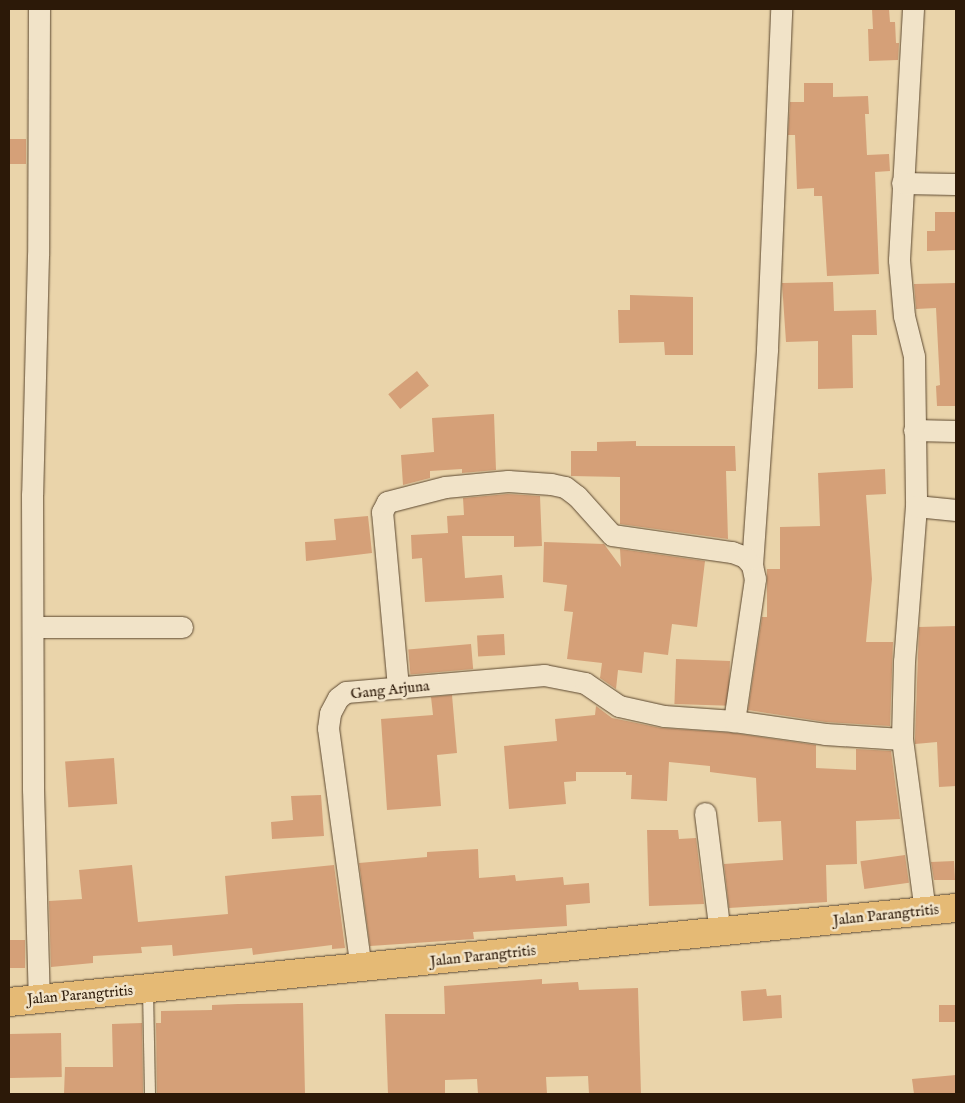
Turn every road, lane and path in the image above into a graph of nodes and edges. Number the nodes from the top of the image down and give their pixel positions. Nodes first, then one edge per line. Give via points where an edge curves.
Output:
1 (39, 9) edge
2 (781, 9) edge
3 (913, 9) edge
4 (902, 183) junction
5 (956, 184) edge
6 (914, 430) junction
7 (956, 431) edge
8 (916, 506) junction
9 (956, 510) edge
10 (752, 564) junction
11 (182, 627) dead end
12 (33, 628) junction
13 (398, 687) junction
14 (734, 721) junction
15 (902, 739) junction
16 (705, 813) dead end
17 (956, 908) edge
18 (925, 911) junction
19 (720, 933) junction
20 (361, 968) junction
21 (148, 989) junction
22 (40, 999) junction
23 (9, 1002) edge
24 (150, 1094) edge

1 - 12 street
2 - 10 street via 767,349
3 - 4 street
4 - 5 street
4 - 6 street via 900,292 914,356
6 - 7 street
6 - 8 street
8 - 9 street
8 - 15 street via 904,661
10 - 13 street via 732,552 612,535 577,496 565,487 551,484 508,481 445,487 396,498 387,502 382,512
10 - 14 street via 755,579
11 - 12 street
12 - 22 street via 33,789
13 - 14 street, Gang Arjuna via 544,675 585,683 619,706 664,716
13 - 20 street, Gang Arjuna via 346,692 338,698 330,713 328,728
14 - 15 street via 825,734
15 - 18 street
16 - 19 street
17 - 18 main road, Jalan Parangtritis
18 - 19 main road, Jalan Parangtritis
19 - 20 main road, Jalan Parangtritis
20 - 21 main road, Jalan Parangtritis
21 - 22 main road, Jalan Parangtritis
21 - 24 lane
22 - 23 main road, Jalan Parangtritis

